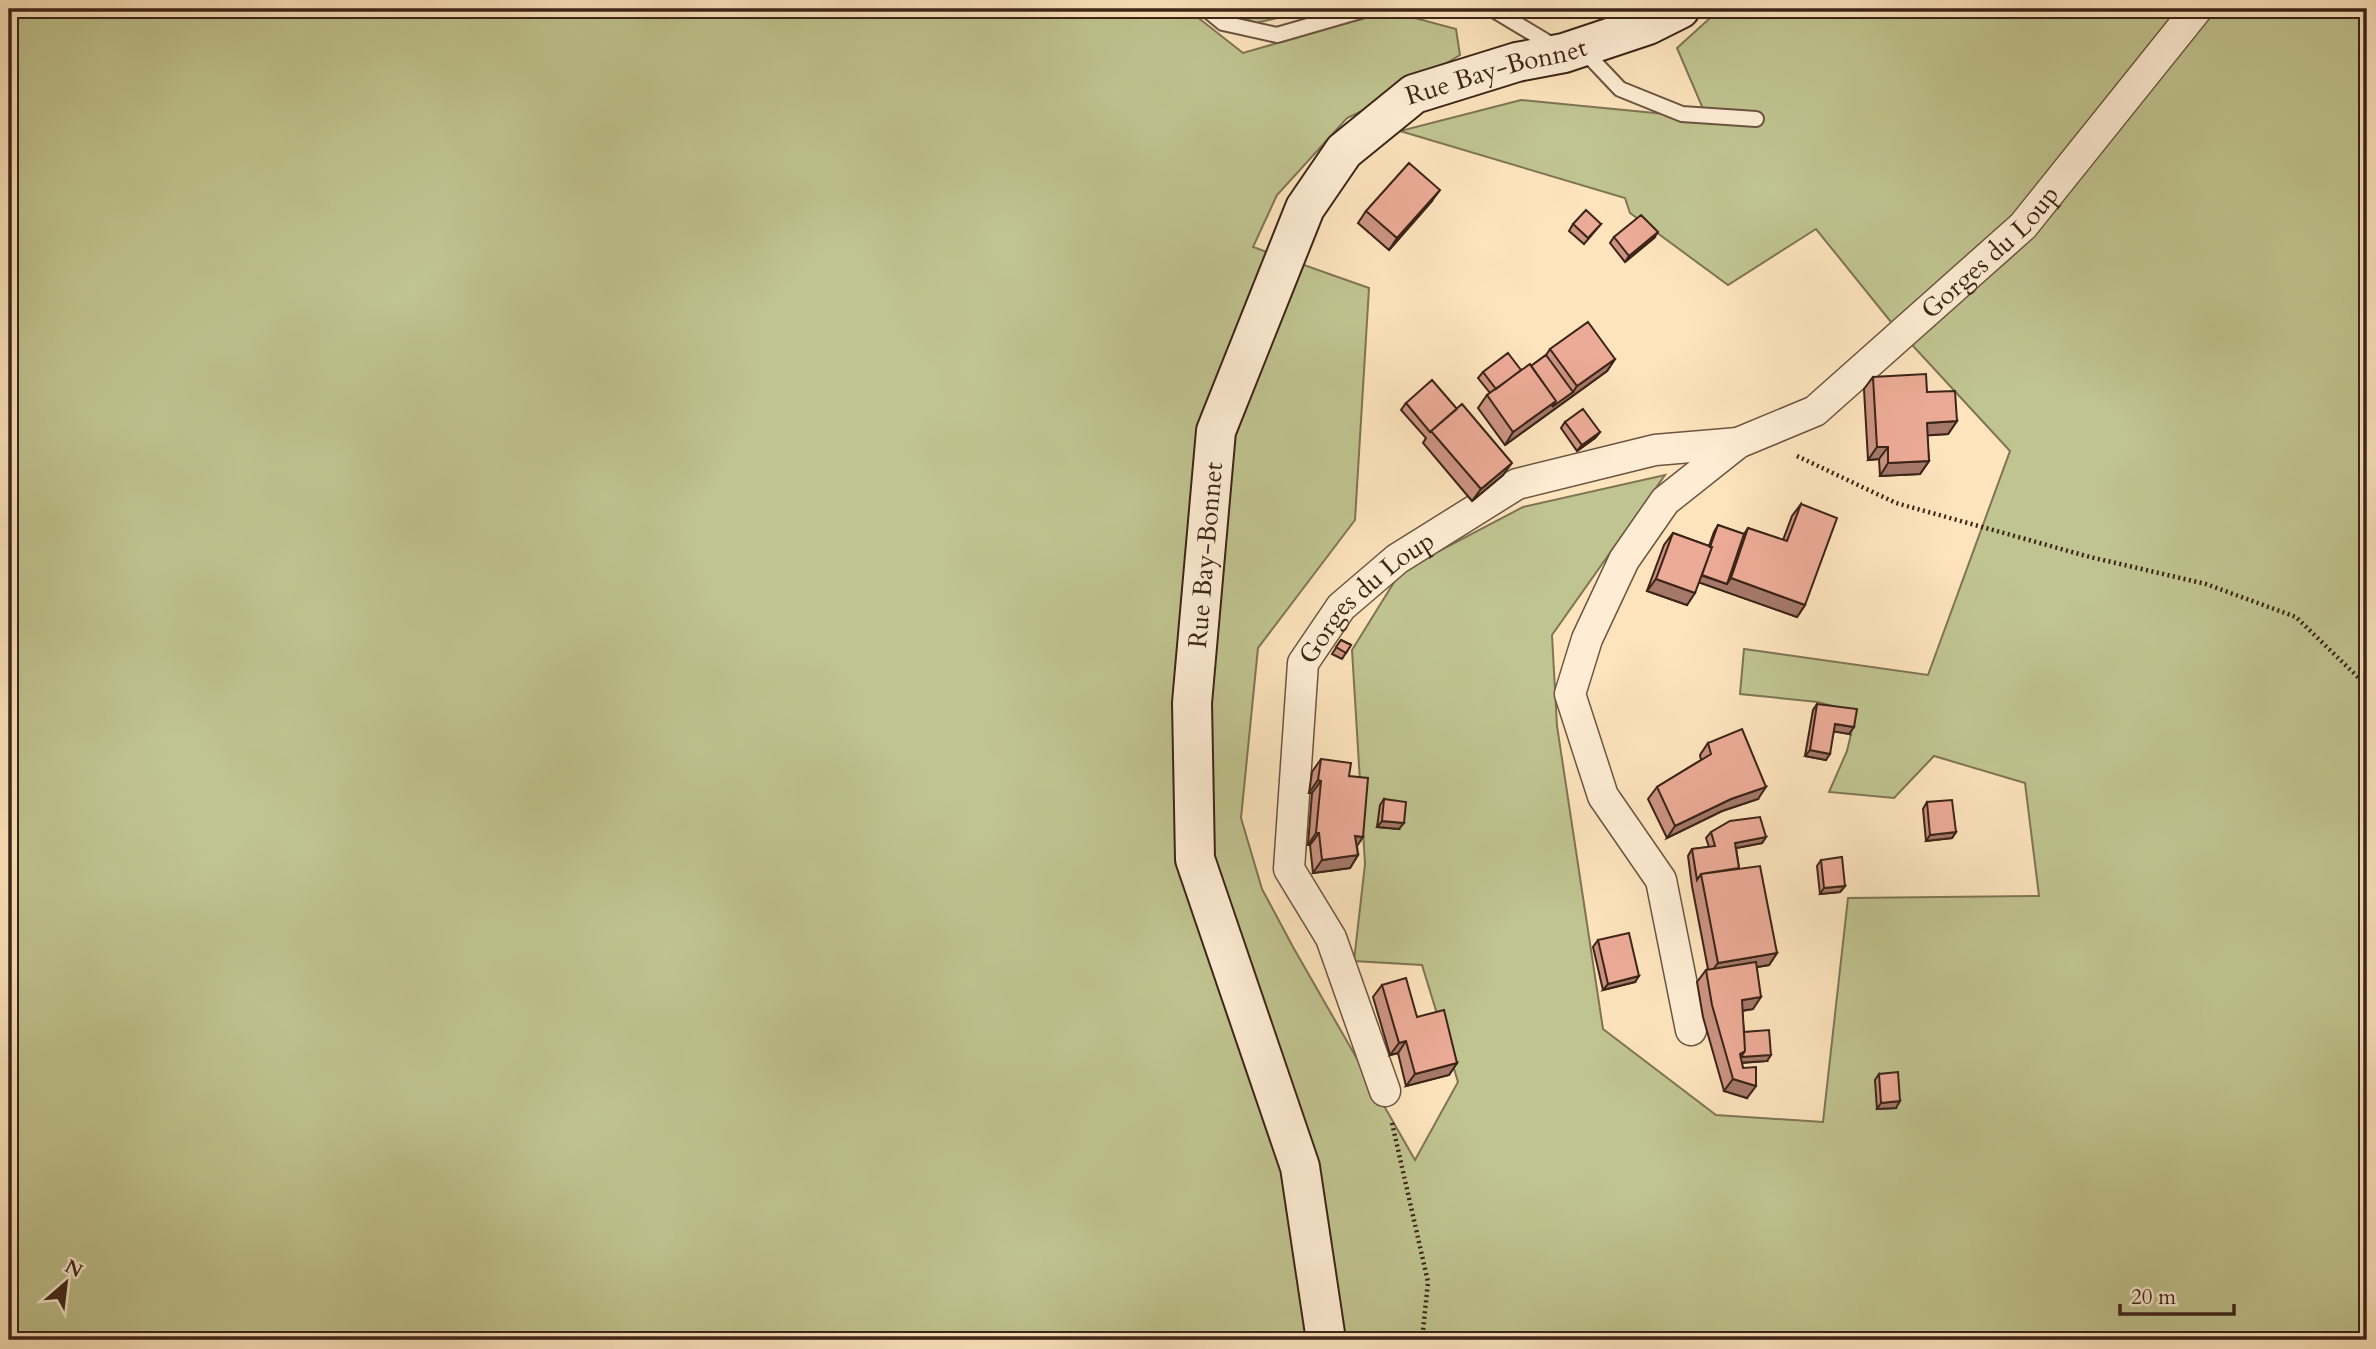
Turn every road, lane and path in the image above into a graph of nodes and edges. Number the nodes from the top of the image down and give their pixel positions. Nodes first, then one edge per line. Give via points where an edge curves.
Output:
1 (1206, 9) edge
2 (1367, 9) edge
3 (1492, 9) edge
4 (1680, 9) edge
5 (2197, 9) edge
6 (1572, 50) junction
7 (1756, 119) dead end
8 (1738, 443) junction
9 (2367, 686) edge
10 (1691, 1030) dead end
11 (1385, 1091) joint
12 (1326, 1340) edge
13 (1422, 1340) edge

1 - 2 lane via 1223,23 1277,34
3 - 6 lane
4 - 6 main road, Rue Bay-Bonnet via 1648,25
5 - 8 street, Gorges du Loup via 2023,226 1815,411
6 - 7 lane via 1620,89 1682,114
6 - 12 main road, Rue Bay-Bonnet via 1414,94 1344,151 1306,208 1216,431 1192,703 1195,859 1300,1167
8 - 9 path via 1801,457 1896,503 2206,584 2296,617
8 - 10 street, Gorges du Loup via 1665,501 1624,560 1587,639 1570,694 1603,796 1661,880
8 - 11 street, Gorges du Loup via 1655,450 1517,484 1397,559 1341,607 1303,663 1289,869 1331,938
11 - 13 path via 1428,1282

